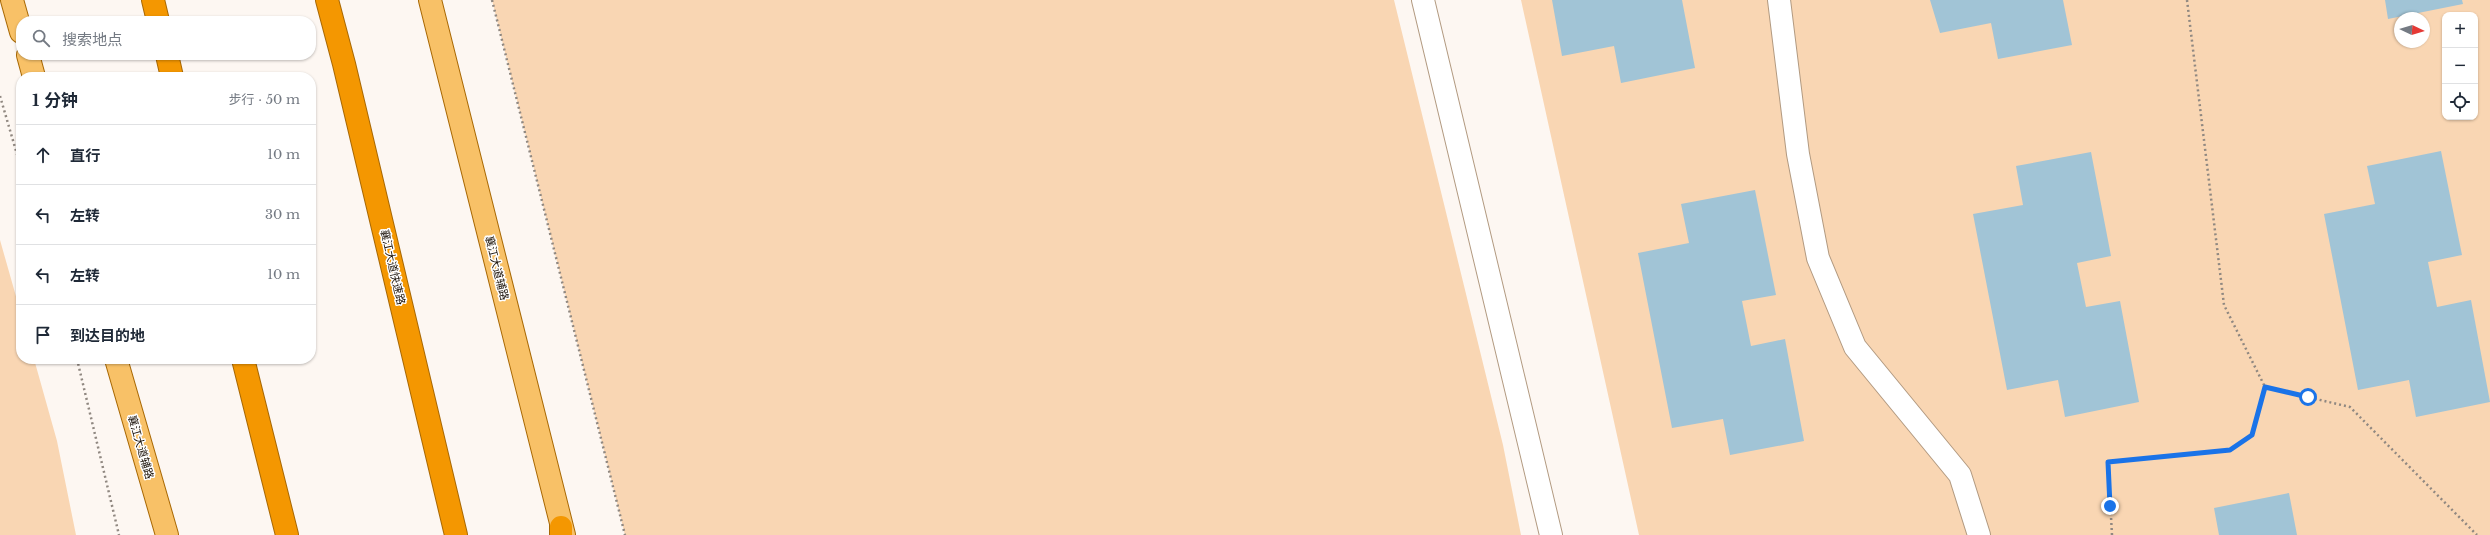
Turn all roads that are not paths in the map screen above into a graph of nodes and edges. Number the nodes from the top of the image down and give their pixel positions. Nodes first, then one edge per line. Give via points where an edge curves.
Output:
1 (12, 0) edge
2 (153, 0) edge
3 (327, 0) edge
4 (430, 0) edge
5 (1423, 0) edge
6 (1779, 0) edge
7 (16, 16) edge
8 (157, 16) edge
9 (29, 60) edge
10 (168, 60) edge
11 (33, 72) edge
12 (171, 72) edge
13 (117, 364) edge
14 (244, 364) edge
15 (562, 532) edge
16 (167, 535) edge
17 (288, 535) edge
18 (456, 535) edge
19 (1551, 535) edge
20 (1980, 535) edge

1 - 7 main road
2 - 8 highway
3 - 18 highway, 襄江大道快速路
4 - 15 main road, 襄江大道辅路
5 - 19 street
6 - 20 street via 1798,154 1818,258 1855,347 1960,474
9 - 11 main road
10 - 12 highway
13 - 16 main road, 襄江大道辅路
14 - 17 highway

